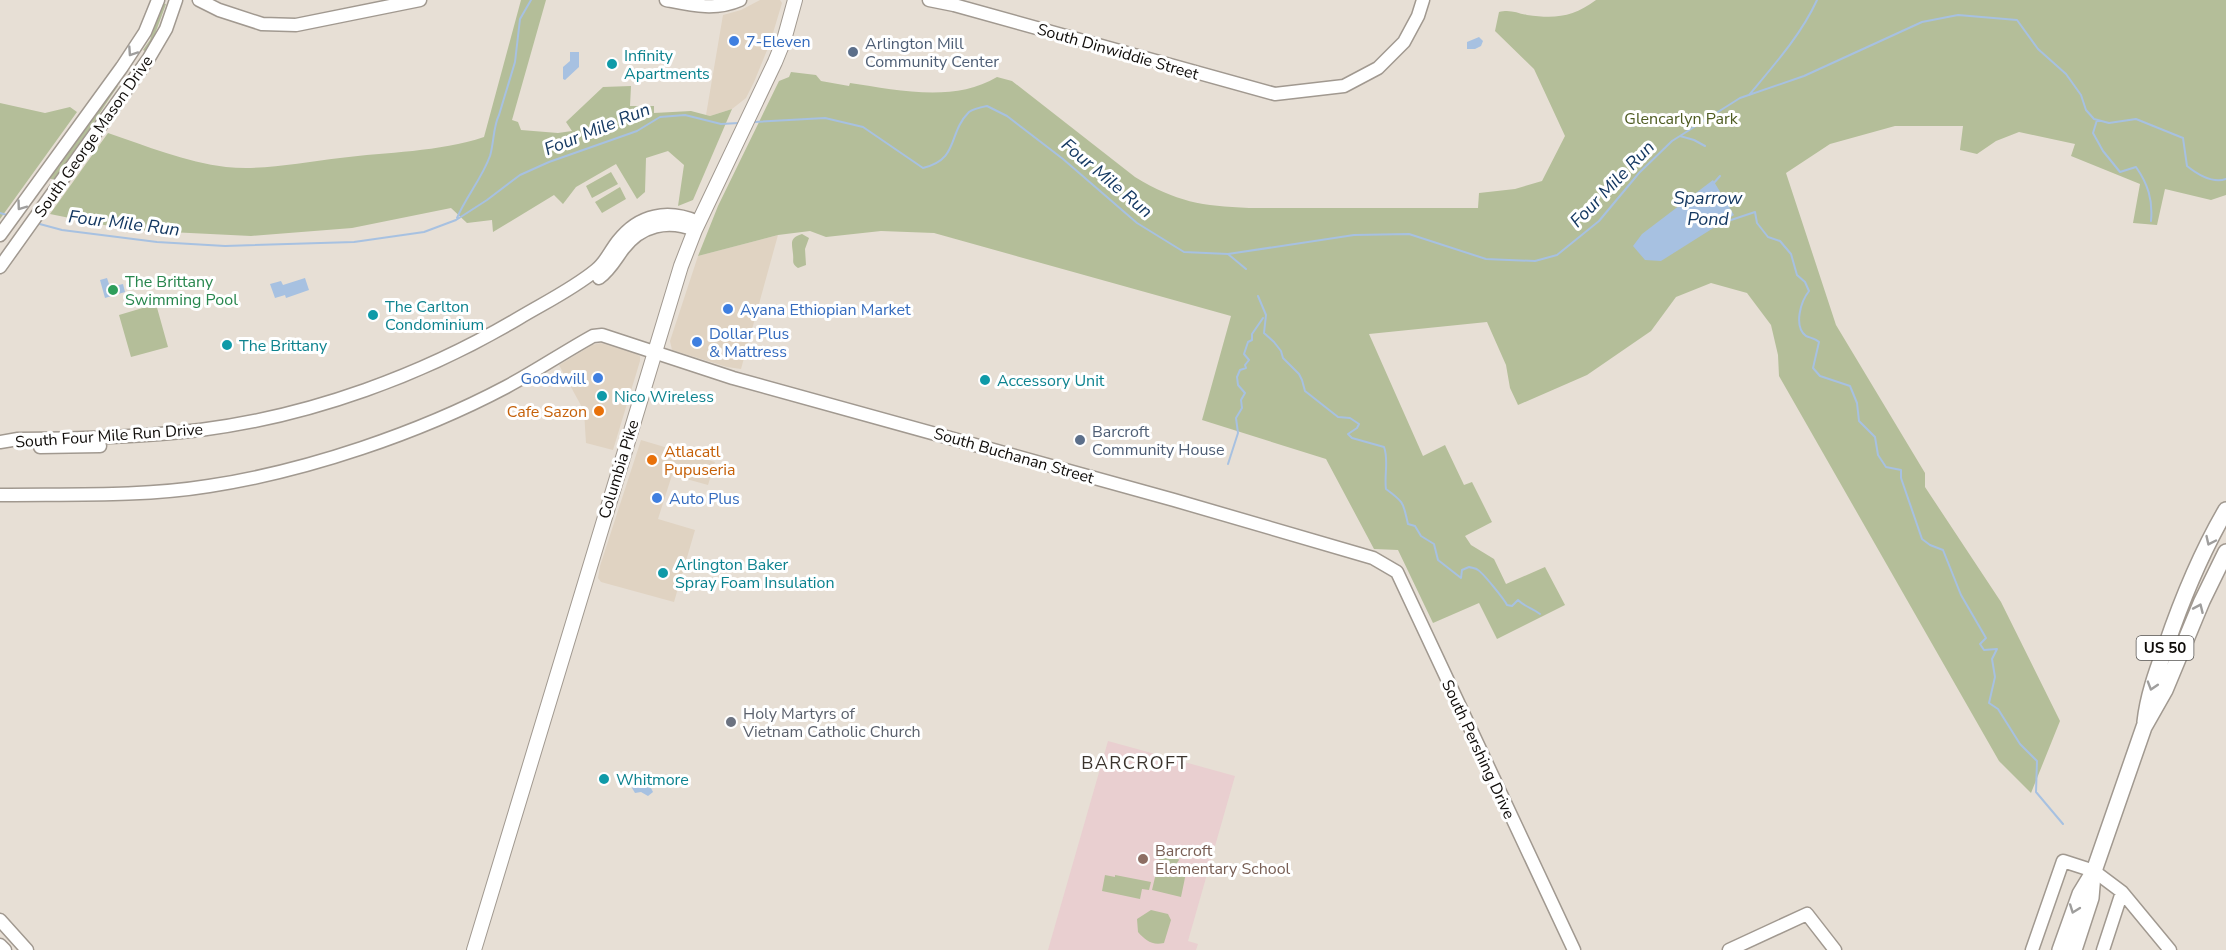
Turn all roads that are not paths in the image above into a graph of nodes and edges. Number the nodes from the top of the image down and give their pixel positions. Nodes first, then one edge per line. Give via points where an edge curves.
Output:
1 (158, 0) edge
2 (176, 0) edge
3 (199, 0) edge
4 (420, 0) edge
5 (666, 0) edge
6 (740, 0) edge
7 (795, 0) edge
8 (929, 0) edge
9 (1423, 0) edge
10 (696, 226) junction
11 (0, 234) edge
12 (3, 262) edge
13 (654, 352) junction
14 (0, 443) edge
15 (0, 495) edge
16 (2226, 510) edge
17 (2226, 552) edge
18 (1373, 558) joint
19 (2145, 728) junction
20 (2094, 871) junction
21 (2122, 892) junction
22 (0, 921) edge
23 (0, 945) edge
24 (5, 950) edge
25 (27, 950) edge
26 (474, 950) edge
27 (1574, 950) edge
28 (1729, 950) edge
29 (1835, 950) edge
30 (2032, 950) edge
31 (2060, 950) edge
32 (2074, 950) edge
33 (2103, 950) edge
34 (2170, 950) edge

1 -> 11 street, South George Mason Drive via 145,32
2 - 12 street, South George Mason Drive via 160,41
3 - 4 street via 262,24 296,25
5 - 6 street via 715,7
7 - 10 main road, Columbia Pike via 784,40
8 - 9 street, South Dinwiddie Street via 1275,94 1344,86 1378,68 1404,42
10 - 13 main road, Columbia Pike
10 - 14 street, South Four Mile Run Drive via 664,225 640,233 603,275 530,320 424,374 318,412 255,427 151,442 65,447
13 - 15 street via 607,336 593,336 507,386 424,424 324,460 253,478 165,492
13 - 18 street, South Buchanan Street via 733,378
13 - 26 main road, Columbia Pike
16 -> 19 highway, US 50 via 2176,615 2147,702
19 -> 17 highway, US 50
18 - 27 street, South Pershing Drive via 1397,572
19 - 20 highway, US 50
20 - 21 street
20 - 30 street via 2063,861
20 -> 31 highway, US 50 via 2080,894
20 - 32 highway, US 50 via 2091,898
21 - 33 street
21 - 34 street
22 - 25 street
23 - 24 street
28 - 29 street via 1807,914

